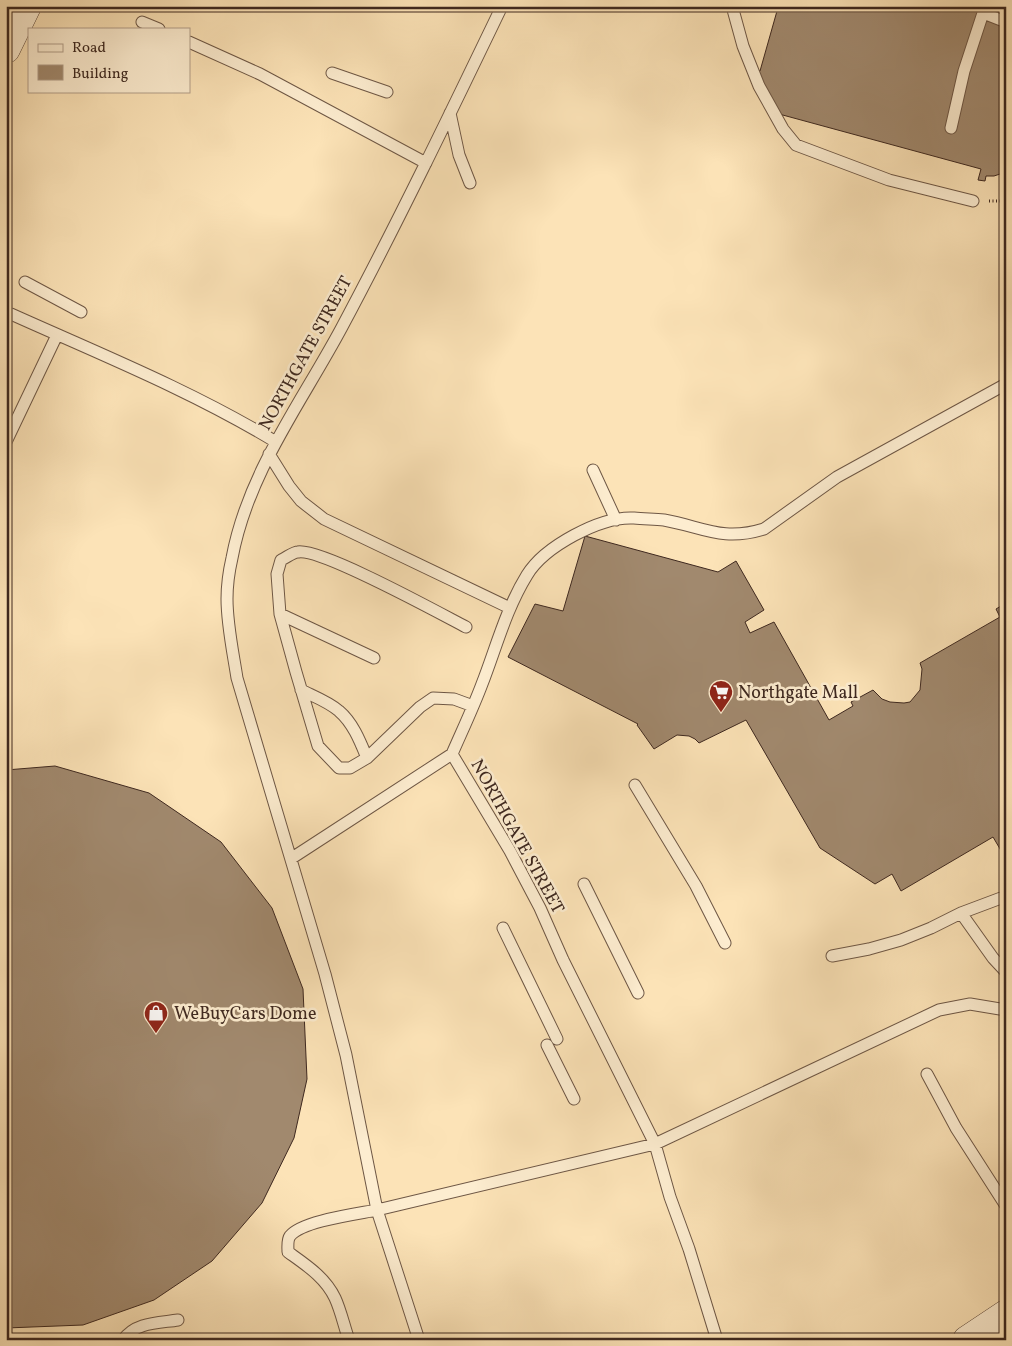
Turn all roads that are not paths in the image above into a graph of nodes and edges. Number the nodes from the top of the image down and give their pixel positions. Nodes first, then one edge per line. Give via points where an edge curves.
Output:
1 (27, 6) edge
2 (502, 6) edge
3 (732, 6) edge
4 (142, 22) dead end
5 (1006, 22) edge
6 (157, 28) edge
7 (190, 42) edge
8 (6, 49) edge
9 (332, 73) dead end
10 (387, 92) dead end
11 (450, 113) junction
12 (951, 128) dead end
13 (426, 163) junction
14 (470, 183) dead end
15 (973, 201) dead end
16 (25, 282) dead end
17 (81, 312) dead end
18 (11, 314) dead end
19 (56, 334) junction
20 (1006, 384) edge
21 (6, 442) edge
22 (276, 442) junction
23 (269, 454) junction
24 (593, 470) dead end
25 (616, 520) junction
26 (510, 608) junction
27 (280, 614) junction
28 (466, 627) dead end
29 (374, 658) dead end
30 (301, 690) junction
31 (473, 706) junction
32 (452, 754) junction
33 (367, 758) junction
34 (635, 785) dead end
35 (292, 858) junction
36 (584, 884) dead end
37 (1006, 898) edge
38 (961, 913) junction
39 (503, 928) dead end
40 (725, 943) dead end
41 (832, 956) dead end
42 (1006, 972) edge
43 (638, 993) dead end
44 (1006, 1010) edge
45 (557, 1039) dead end
46 (546, 1045) dead end
47 (927, 1074) dead end
48 (574, 1099) dead end
49 (655, 1144) junction
50 (1006, 1206) edge
51 (377, 1210) junction
52 (1006, 1314) edge
53 (178, 1320) dead end
54 (123, 1340) edge
55 (349, 1340) edge
56 (419, 1340) edge
57 (717, 1340) edge
58 (967, 1340) edge

1 - 8 main road
2 - 11 lane, NORTHGATE STREET
3 - 15 lane via 759,86 783,129 796,145 889,180
4 - 6 lane
5 - 12 lane via 983,13 964,71
7 - 13 lane via 260,74
9 - 10 lane
11 - 13 lane, NORTHGATE STREET
11 - 14 lane via 458,155
13 - 22 lane, NORTHGATE STREET via 341,329
16 - 17 lane
18 - 19 lane
19 - 21 lane
19 - 22 lane via 210,405
20 - 25 lane via 837,477 764,529 730,535 664,520
22 - 23 lane, NORTHGATE STREET
23 - 26 lane, NORTHGATE STREET via 289,486 324,519
23 - 35 lane via 241,523 227,598 237,678
24 - 25 lane
25 - 26 lane via 576,534 537,563 527,574
26 - 31 lane, NORTHGATE STREET
27 - 28 lane via 277,574 281,560 298,552 320,555
27 - 29 lane
27 - 30 lane
30 - 33 lane via 338,710 348,720
30 - 33 lane via 318,746 334,763 339,768 350,768
31 - 32 lane, NORTHGATE STREET
31 - 33 lane via 454,698 433,698
32 - 35 lane
32 - 49 lane, NORTHGATE STREET via 536,900
34 - 40 lane via 696,886
35 - 51 lane via 346,1055
36 - 43 lane
37 - 38 lane
38 - 41 lane via 901,940 869,950
38 - 42 lane
39 - 45 lane
44 - 49 lane via 970,1004 939,1010
46 - 48 lane
47 - 50 lane via 956,1128
49 - 51 lane
49 - 57 lane, NORTHGATE STREET
51 - 55 lane via 319,1222 289,1237 288,1252 317,1274 331,1290
51 - 56 lane
52 - 58 main road
53 - 54 lane via 139,1327

